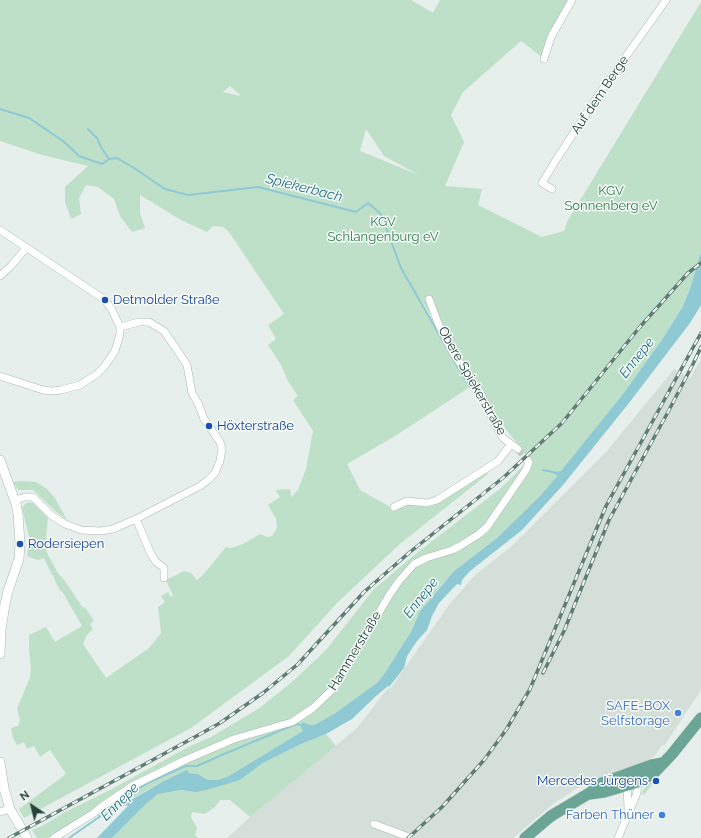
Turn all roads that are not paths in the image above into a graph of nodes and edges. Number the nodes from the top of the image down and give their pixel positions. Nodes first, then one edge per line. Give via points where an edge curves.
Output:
1 (572, 0) edge
2 (666, 0) edge
3 (544, 59) dead end
4 (552, 189) dead end
5 (0, 230) edge
6 (26, 248) junction
7 (0, 276) edge
8 (429, 299) dead end
9 (120, 327) junction
10 (0, 376) edge
11 (511, 444) junction
12 (518, 449) tunnel mouth
13 (0, 460) edge
14 (528, 460) dead end
15 (14, 500) junction
16 (394, 507) dead end
17 (136, 519) junction
18 (164, 578) dead end
19 (0, 654) edge
20 (701, 718) edge
21 (0, 762) edge
22 (632, 778) junction
23 (6, 804) edge
24 (0, 812) edge
25 (628, 812) junction
26 (374, 824) dead end
27 (27, 838) edge
28 (54, 838) edge
29 (409, 838) edge
30 (525, 838) edge
31 (618, 838) edge

1 - 3 street via 551,37
2 - 4 street, Auf dem Berge via 600,93 542,183
5 - 6 street
6 - 7 street
6 - 9 street via 105,300
8 - 11 street, Obere Spiekerstraße via 453,353 480,392 503,438
9 - 10 street via 115,351 109,361 97,374 80,385 52,391 43,390
9 - 17 street via 144,321 164,331 187,365 192,394 222,448 215,473 208,480
11 - 12 street
11 - 16 street, Obere Spiekerstraße via 498,461 437,500 427,503 407,501
13 - 15 street
14 - 28 street, Hammerstraße via 526,470 487,527 460,546 414,564 399,581 334,688 313,708 292,722 234,738 132,786
15 - 17 street via 33,498 51,515 81,530 113,529
15 - 19 street via 18,514 19,559 5,604
17 - 18 street via 151,554 164,568
20 - 22 main road via 663,763 652,765
21 - 23 street
22 - 25 street
22 - 25 street via 637,793
22 - 30 main road via 602,783 554,814
23 - 24 street
23 - 27 street
25 - 31 street
26 - 29 street

